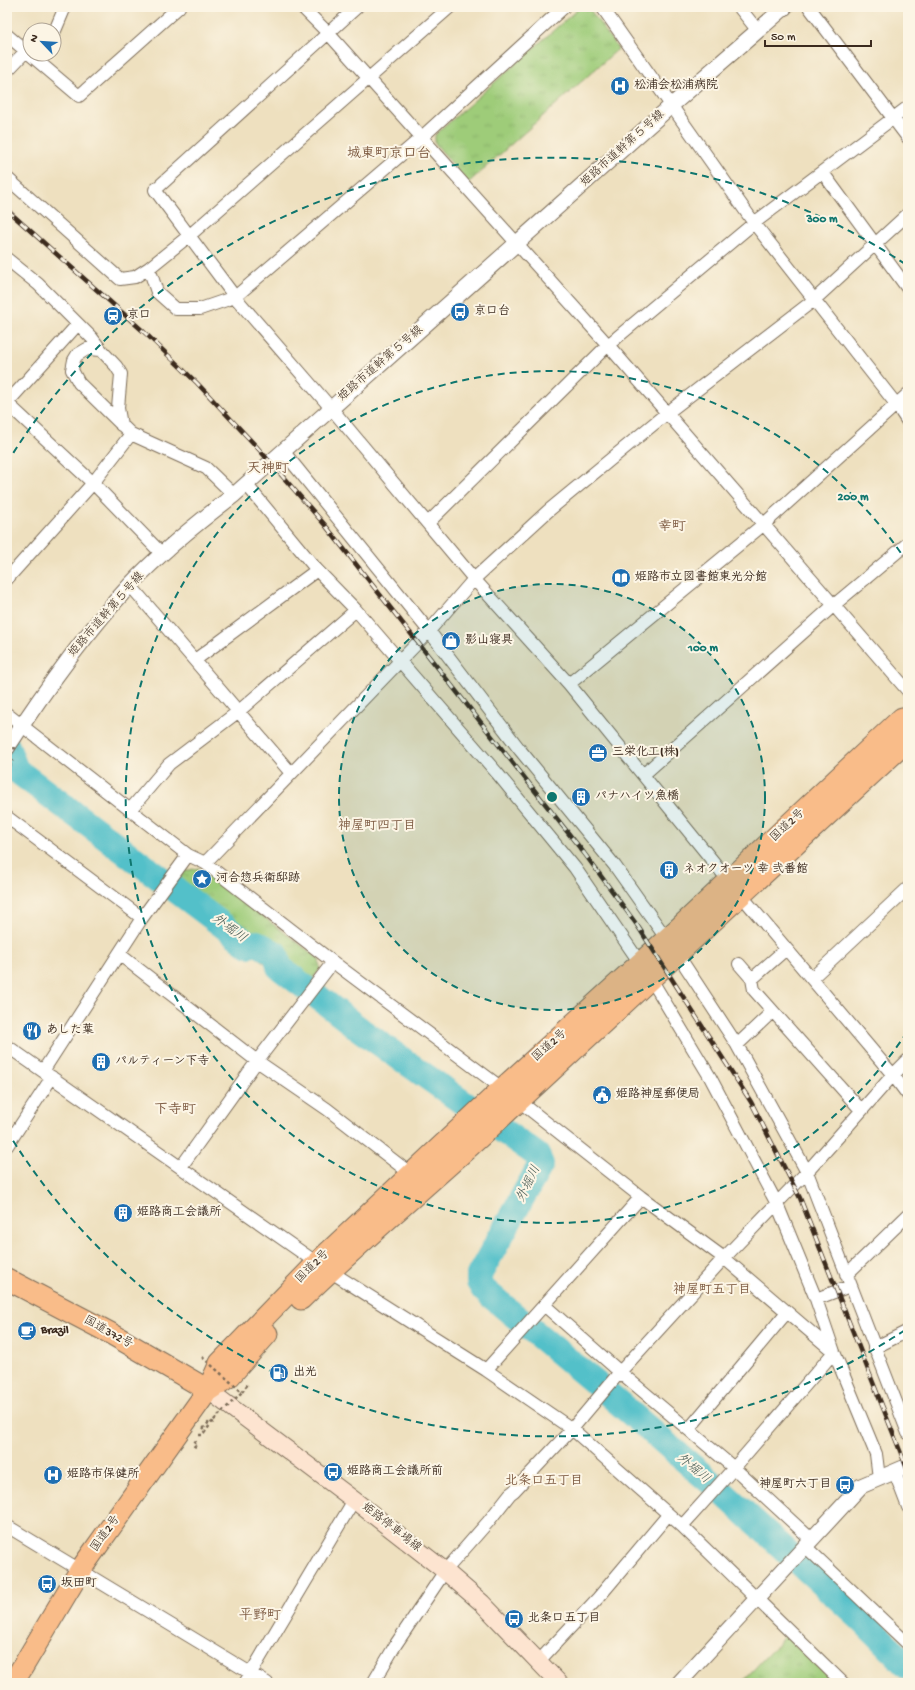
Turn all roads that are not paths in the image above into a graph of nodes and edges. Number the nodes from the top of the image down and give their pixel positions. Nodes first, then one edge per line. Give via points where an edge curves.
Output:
1 (65, 7) edge
2 (179, 7) edge
3 (302, 7) edge
4 (357, 7) edge
5 (450, 7) edge
6 (564, 7) edge
7 (602, 7) edge
8 (739, 7) edge
9 (785, 7) edge
10 (809, 7) edge
11 (59, 22) edge
12 (758, 31) junction
13 (328, 33) junction
14 (7, 35) edge
15 (22, 47) edge
16 (22, 62) edge
17 (41, 62) edge
18 (7, 71) edge
19 (369, 79) junction
20 (672, 106) junction
21 (908, 107) edge
22 (894, 118) junction
23 (422, 137) junction
24 (908, 138) edge
25 (823, 173) junction
26 (7, 178) edge
27 (908, 214) edge
28 (754, 223) junction
29 (190, 235) junction
30 (518, 243) junction
31 (876, 245) junction
32 (7, 260) edge
33 (150, 268) junction
34 (908, 289) edge
35 (235, 297) junction
36 (814, 300) junction
37 (78, 324) junction
38 (608, 345) junction
39 (100, 350) junction
40 (908, 394) edge
41 (7, 403) edge
42 (896, 404) junction
43 (331, 408) junction
44 (667, 414) junction
45 (908, 422) edge
46 (121, 425) junction
47 (131, 434) junction
48 (283, 451) junction
49 (93, 483) junction
50 (246, 484) junction
51 (234, 495) junction
52 (428, 523) junction
53 (764, 524) junction
54 (908, 543) edge
55 (162, 554) junction
56 (317, 570) junction
57 (7, 579) edge
58 (474, 580) junction
59 (130, 585) junction
60 (834, 605) junction
61 (356, 610) junction
62 (429, 631) junction
63 (195, 660) junction
64 (399, 662) junction
65 (569, 684) junction
66 (908, 691) edge
67 (239, 711) junction
68 (7, 714) edge
69 (908, 717) edge
70 (21, 726) junction
71 (908, 740) edge
72 (11, 748) edge
73 (291, 773) junction
74 (643, 775) junction
75 (130, 810) junction
76 (7, 817) edge
77 (188, 855) junction
78 (206, 863) junction
79 (908, 888) edge
80 (735, 889) junction
81 (142, 918) junction
82 (672, 947) junction
83 (786, 949) junction
84 (119, 954) junction
85 (333, 962) junction
86 (739, 964) dead end
87 (646, 971) junction
88 (812, 978) junction
89 (752, 979) junction
90 (772, 1012) junction
91 (737, 1045) junction
92 (7, 1046) edge
93 (908, 1060) edge
94 (257, 1061) junction
95 (48, 1074) junction
96 (893, 1074) junction
97 (511, 1095) junction
98 (908, 1095) edge
99 (862, 1110) junction
100 (7, 1146) edge
101 (181, 1167) junction
102 (807, 1172) junction
103 (411, 1174) junction
104 (641, 1197) junction
105 (777, 1204) junction
106 (908, 1215) edge
107 (724, 1258) junction
108 (323, 1267) junction
109 (7, 1279) edge
110 (848, 1280) junction
111 (816, 1299) junction
112 (544, 1305) junction
113 (787, 1312) junction
114 (908, 1331) edge
115 (874, 1348) junction
116 (834, 1352) junction
117 (486, 1370) junction
118 (620, 1372) junction
119 (208, 1390) junction
120 (572, 1429) junction
121 (689, 1429) junction
122 (908, 1433) edge
123 (734, 1468) junction
124 (901, 1469) edge
125 (879, 1478) junction
126 (354, 1500) junction
127 (908, 1507) edge
128 (668, 1515) junction
129 (7, 1526) edge
130 (682, 1526) junction
131 (809, 1543) junction
132 (81, 1569) junction
133 (444, 1571) junction
134 (756, 1599) junction
135 (908, 1644) edge
136 (538, 1662) junction
137 (248, 1678) edge
138 (13, 1683) edge
139 (267, 1683) edge
140 (373, 1683) edge
141 (559, 1683) edge
142 (679, 1683) edge
143 (843, 1683) edge

1 - 11 street
2 - 17 street via 79,96
3 - 13 street
4 - 13 street
5 - 19 street
6 - 23 street
7 - 20 street
8 - 12 street
9 - 12 street, 姫路市道幹第５号線
10 - 22 street
12 - 20 street, 姫路市道幹第５号線
13 - 19 street
13 - 29 street via 155,190
14 - 15 street
16 - 18 street
19 - 23 street
19 - 29 street
20 - 28 street
20 - 30 street, 姫路市道幹第５号線
21 - 22 street
22 - 24 street
22 - 25 street
23 - 30 street
23 - 35 street
25 - 28 street
25 - 31 street
26 - 33 street via 120,279 135,277
27 - 31 street
28 - 36 street
28 - 38 street
29 - 33 street
29 - 35 street
30 - 38 street
30 - 43 street, 姫路市道幹第５号線
31 - 34 street
31 - 36 street
32 - 37 street via 38,284
33 - 35 street via 157,292 176,309 200,309
35 - 43 street
36 - 42 street
36 - 44 street
37 - 39 street
37 - 41 street
38 - 44 street
38 - 52 street
39 - 46 street via 121,374 118,408
39 - 46 street via 83,351 74,360 72,370 79,383
40 - 42 street
41 - 49 street
42 - 45 street
42 - 53 street
43 - 48 street, 姫路市道幹第５号線
43 - 52 street
44 - 53 street
44 - 58 street via 548,511
46 - 47 street
47 - 49 street
47 - 51 street via 206,468
48 - 50 street, 姫路市道幹第５号線
48 - 62 street
49 - 55 street
49 - 57 street
50 - 51 street, 姫路市道幹第５号線
50 - 56 street
51 - 55 street, 姫路市道幹第５号線
52 - 58 street
53 - 60 street
53 - 65 street
54 - 60 street
55 - 59 street, 姫路市道幹第５号線
56 - 61 street
56 - 63 street
58 - 62 street
58 - 65 street
59 - 63 street
59 - 70 street, 姫路市道幹第５号線 via 68,660
60 - 66 street
60 - 74 street
61 - 64 street
61 - 67 street
62 - 64 street
62 - 82 street via 520,750 615,866
63 - 67 street
64 - 73 street
64 - 87 street via 497,773 575,868
65 - 74 street
67 - 73 street
67 - 75 street via 169,764
68 - 70 street
69 - 80 highway, 国道2号 via 902,718
70 - 72 street, 姫路市道幹第５号線
70 - 75 street
71 - 80 highway, 国道2号
73 - 78 street
74 - 80 street
75 - 77 street
76 - 81 street
77 - 78 street
77 - 81 street
78 - 85 street
79 - 88 street
80 - 82 highway, 国道2号
80 - 83 street
81 - 84 street
82 - 87 highway, 国道2号
82 - 91 street
83 - 88 street
83 - 89 street
84 - 94 street
84 - 95 street
85 - 94 street
85 - 97 street
86 - 89 street
87 - 97 highway, 国道2号
87 - 105 street via 710,1077
88 - 96 street
89 - 90 street via 754,990
90 - 91 street
90 - 99 street
91 - 102 street
92 - 95 street
93 - 96 street
94 - 101 street
94 - 103 street via 327,1109
95 - 100 street
95 - 101 street
96 - 98 street
96 - 99 street
97 - 103 highway, 国道2号
97 - 104 street
97 - 108 highway, 国道2号 via 428,1185
99 - 102 street
101 - 108 street
102 - 105 street
102 - 110 street
103 - 108 highway, 国道2号
104 - 107 street
104 - 112 street
105 - 107 street
105 - 111 street
106 - 110 street
107 - 113 street
107 - 118 street
108 - 117 street
108 - 119 highway, 国道2号 via 220,1363
109 - 119 highway, 国道372号
110 - 111 street
110 - 115 street
111 - 116 street
112 - 117 street
112 - 118 street
113 - 116 street
113 - 121 street
114 - 115 street
115 - 122 street
116 - 123 street
116 - 125 street via 876,1454
117 - 120 street
118 - 120 street
118 - 121 street
119 - 126 main road, 姫路停車場線
119 - 132 highway, 国道2号
120 - 128 street
120 - 133 street via 510,1494
121 - 123 street
123 - 130 street
123 - 131 street
124 - 125 street
124 - 127 street
125 - 131 street via 861,1486
126 - 133 main road, 姫路停車場線
126 - 137 street
128 - 130 street
128 - 136 street via 598,1598
129 - 132 street
130 - 134 street
131 - 134 street
131 - 135 street
132 - 137 street
132 - 138 highway, 国道2号
133 - 136 main road, 姫路停車場線 via 482,1603
133 - 140 street
134 - 142 street
134 - 143 street
136 - 141 main road, 姫路停車場線
137 - 139 street

